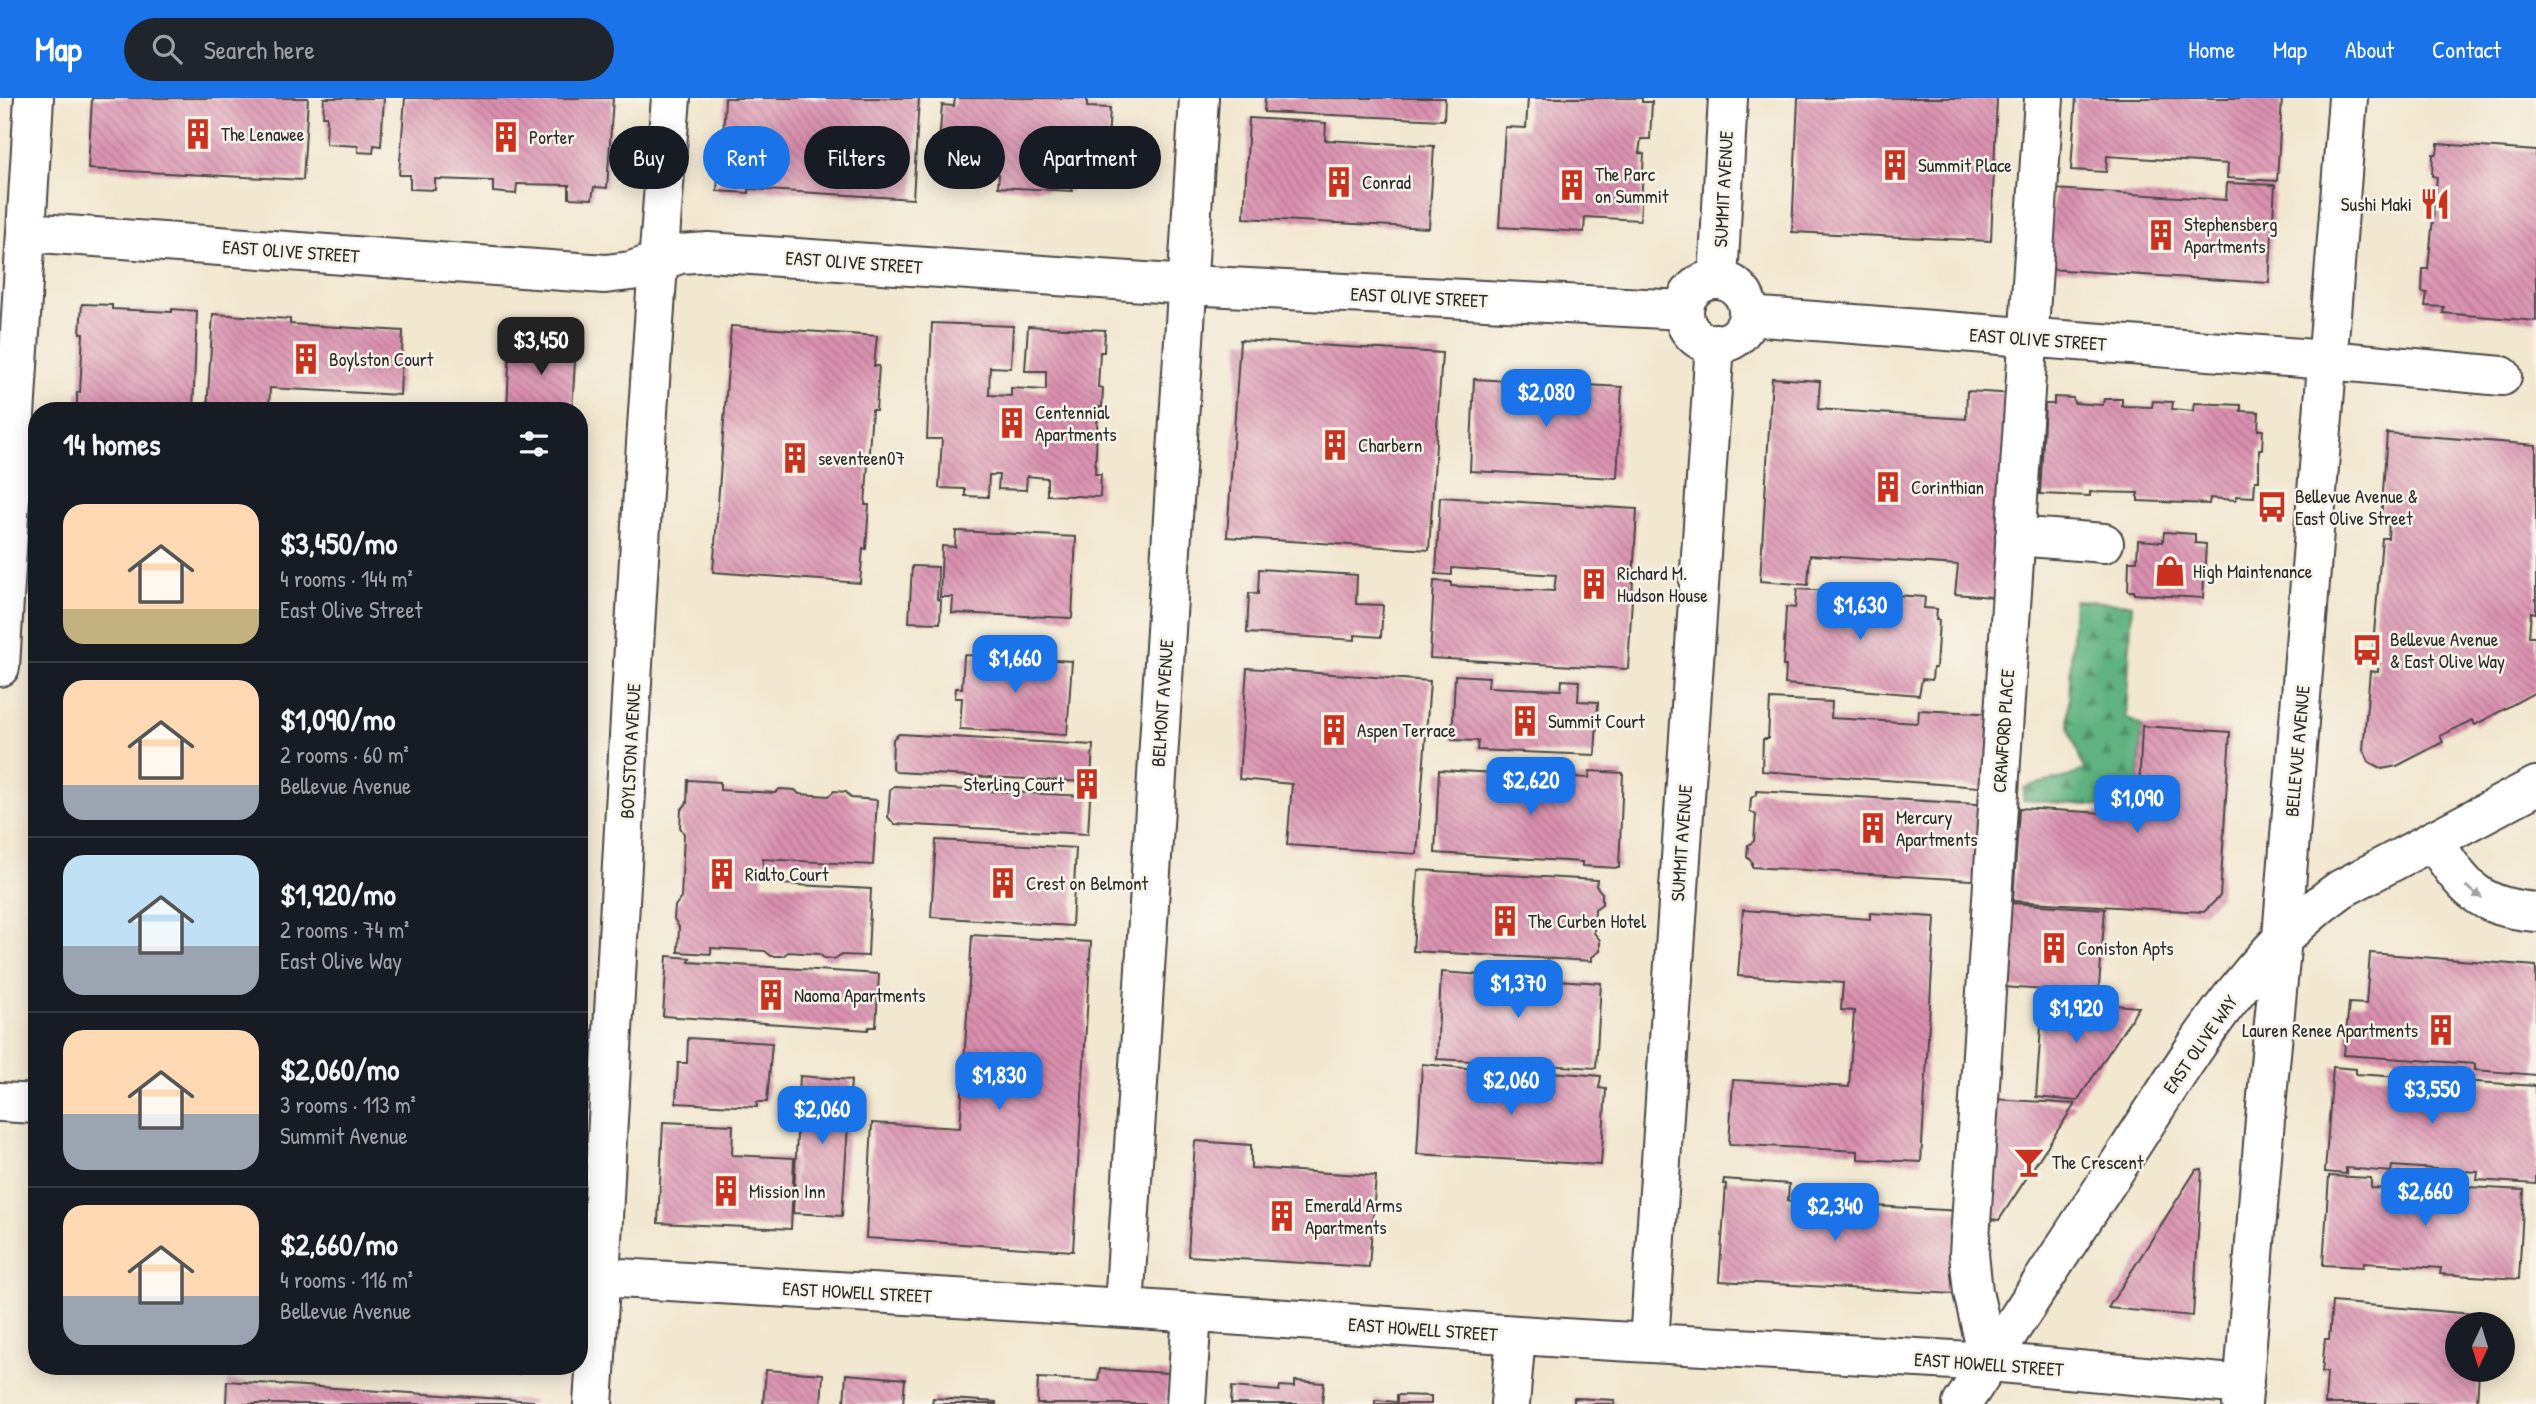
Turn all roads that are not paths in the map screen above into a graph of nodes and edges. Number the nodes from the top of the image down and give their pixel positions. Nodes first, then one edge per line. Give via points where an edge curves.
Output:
1 (34, 98) edge
2 (671, 98) edge
3 (1199, 98) edge
4 (1728, 98) edge
5 (2045, 98) edge
6 (2348, 98) edge
7 (26, 232) junction
8 (658, 261) junction
9 (1718, 280) junction
10 (1188, 285) junction
11 (1684, 310) junction
12 (1748, 316) junction
13 (2028, 339) junction
14 (1715, 343) junction
15 (2328, 360) junction
16 (2502, 376) dead end
17 (2015, 536) junction
18 (2104, 543) dead end
19 (0, 667) edge
20 (2536, 786) edge
21 (2433, 840) junction
22 (2536, 912) edge
23 (2282, 938) junction
24 (0, 1102) edge
25 (28, 1104) edge
26 (593, 1140) edge
27 (602, 1277) junction
28 (1124, 1308) junction
29 (1192, 1313) junction
30 (1516, 1335) junction
31 (1649, 1343) junction
32 (1989, 1362) junction
33 (2243, 1394) edge
34 (593, 1404) edge
35 (1186, 1404) edge
36 (1510, 1404) edge
37 (1962, 1404) edge

1 - 7 street
2 - 8 street, BOYLSTON AVENUE
3 - 10 street, BELMONT AVENUE
4 - 9 street, SUMMIT AVENUE
5 - 13 street, CRAWFORD PLACE
6 - 15 street, BELLEVUE AVENUE
7 - 8 street, EAST OLIVE STREET via 605,274
7 - 19 street
8 - 10 street, EAST OLIVE STREET via 708,252
8 - 26 street, BOYLSTON AVENUE
9 - 11 street via 1695,288
9 - 12 street via 1744,294
10 - 11 street, EAST OLIVE STREET
10 - 28 street, BELMONT AVENUE
11 - 14 street via 1692,334
12 - 13 street, EAST OLIVE STREET
12 - 14 street via 1738,335
13 - 15 street, EAST OLIVE STREET
13 - 17 street, CRAWFORD PLACE
14 - 31 street, SUMMIT AVENUE
15 - 16 street, EAST OLIVE STREET
15 - 23 street, BELLEVUE AVENUE
17 - 18 street
17 - 32 street, CRAWFORD PLACE via 1969,1254
20 - 21 street, EAST OLIVE WAY
21 -> 22 street via 2472,892 2502,907
21 - 23 street, EAST OLIVE WAY via 2341,890
23 - 32 street, EAST OLIVE WAY via 2210,1024
23 - 33 street, BELLEVUE AVENUE
24 - 25 street
26 - 27 street, BOYLSTON AVENUE
27 - 28 street, EAST HOWELL STREET
27 - 34 street, BOYLSTON AVENUE
28 - 29 street, EAST HOWELL STREET
29 - 30 street, EAST HOWELL STREET
29 - 35 street
30 - 31 street, EAST HOWELL STREET
30 - 36 street
31 - 32 street, EAST HOWELL STREET
32 - 33 street, EAST HOWELL STREET
32 - 37 street, EAST OLIVE WAY

